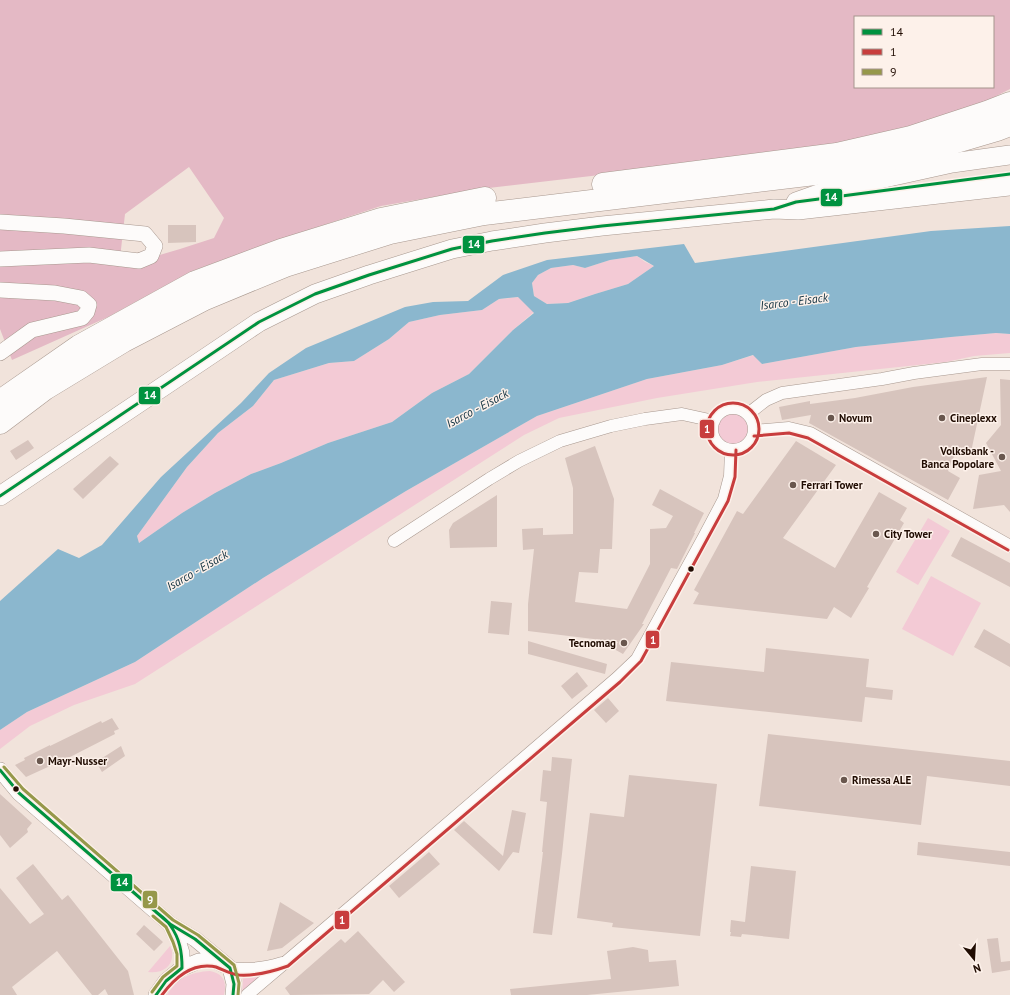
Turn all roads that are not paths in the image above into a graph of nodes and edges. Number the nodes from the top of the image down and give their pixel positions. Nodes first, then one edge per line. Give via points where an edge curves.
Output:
1 (1010, 103) edge
2 (1010, 125) edge
3 (1010, 155) edge
4 (1010, 174) edge
5 (1010, 186) edge
6 (1010, 199) edge
7 (797, 206) junction
8 (0, 222) edge
9 (0, 259) edge
10 (0, 290) edge
11 (0, 353) edge
12 (1010, 364) edge
13 (1010, 372) edge
14 (882, 379) junction
15 (0, 401) edge
16 (748, 414) junction
17 (714, 421) junction
18 (0, 423) edge
19 (754, 431) junction
20 (731, 450) junction
21 (0, 496) edge
22 (394, 541) dead end
23 (1010, 546) edge
24 (0, 770) edge
25 (170, 924) junction
26 (285, 962) junction
27 (182, 968) junction
28 (230, 968) junction
29 (156, 995) edge
30 (233, 995) edge
31 (247, 995) edge

1 - 15 highway via 911,137 837,154 478,199 380,219 281,250 196,282 79,346
2 - 18 highway via 919,153 840,171 484,214 390,233 285,266 205,299 124,341 45,389
3 - 7 main road via 944,165 830,190
4 - 7 main road
5 - 7 main road
6 - 7 main road via 833,216
7 - 21 main road via 595,226 492,241 452,249 315,294 259,322
8 - 9 street via 145,234 155,246 151,256 139,262 90,255
10 - 11 street via 55,293 81,298 89,305 82,318 32,330
12 - 14 street via 982,364
13 - 14 street via 976,373 916,381
14 - 16 street via 782,393 766,400
16 - 17 street via 734,408 718,414
16 - 19 street via 752,419
17 - 20 street via 712,428 715,440 725,449
17 - 22 street via 682,414 611,426 560,441 494,475
19 - 20 street via 750,442 744,447
19 - 23 street via 789,428 810,433
20 - 26 street via 730,476 724,499 637,659
24 - 25 street via 19,793
25 - 27 street via 182,953
25 - 28 street via 195,939
26 - 28 street via 263,968
26 - 31 street
27 - 28 street via 199,961 216,961
27 - 29 street via 166,981
28 - 30 street via 234,984

